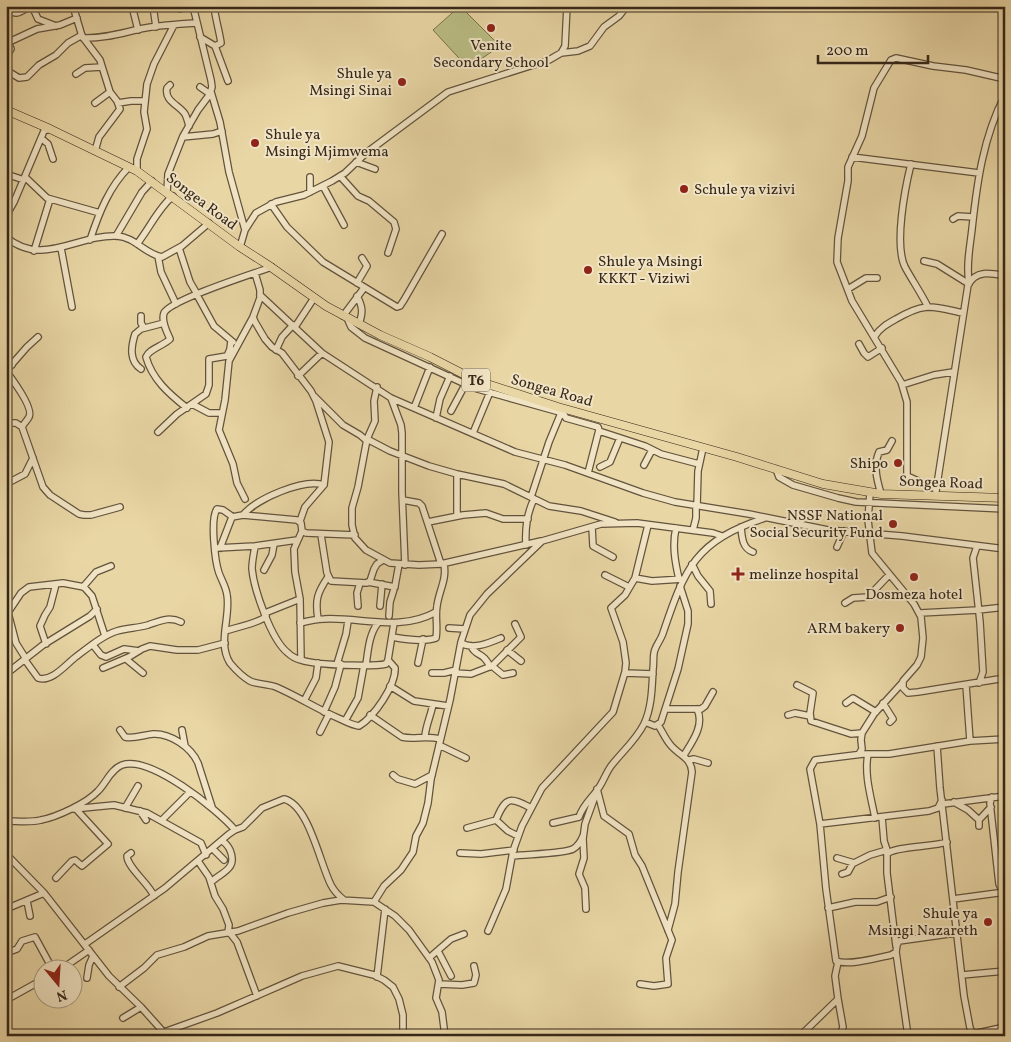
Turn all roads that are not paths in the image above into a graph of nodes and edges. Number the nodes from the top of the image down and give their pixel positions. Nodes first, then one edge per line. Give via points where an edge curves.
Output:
1 (32, 6) edge
2 (73, 6) edge
3 (132, 6) edge
4 (153, 6) edge
5 (193, 6) edge
6 (214, 6) edge
7 (567, 6) edge
8 (627, 6) edge
9 (9, 10) edge
10 (77, 18) junction
11 (196, 23) junction
12 (174, 25) junction
13 (56, 26) junction
14 (156, 27) junction
15 (138, 30) junction
16 (82, 36) junction
17 (200, 37) junction
18 (8, 40) edge
19 (215, 46) junction
20 (561, 53) junction
21 (6, 57) edge
22 (102, 67) junction
23 (6, 70) edge
24 (76, 74) dead end
25 (1005, 79) edge
26 (228, 81) dead end
27 (170, 85) dead end
28 (200, 87) dead end
29 (110, 92) junction
30 (211, 93) junction
31 (1005, 95) edge
32 (145, 101) junction
33 (118, 103) junction
34 (95, 104) dead end
35 (1005, 108) edge
36 (6, 110) edge
37 (995, 116) junction
38 (189, 126) junction
39 (50, 129) junction
40 (222, 131) junction
41 (41, 138) junction
42 (183, 138) junction
43 (95, 151) junction
44 (852, 157) junction
45 (53, 159) dead end
46 (356, 162) junction
47 (911, 164) junction
48 (129, 167) junction
49 (375, 169) dead end
50 (138, 171) junction
51 (980, 173) junction
52 (6, 174) edge
53 (340, 176) junction
54 (310, 177) dead end
55 (24, 178) junction
56 (152, 181) junction
57 (323, 186) junction
58 (310, 192) junction
59 (170, 194) junction
60 (50, 200) junction
61 (270, 204) junction
62 (100, 213) junction
63 (6, 216) edge
64 (973, 217) junction
65 (953, 218) dead end
66 (208, 223) junction
67 (344, 225) dead end
68 (245, 230) junction
69 (442, 234) dead end
70 (116, 236) junction
71 (6, 237) edge
72 (90, 240) junction
73 (137, 244) junction
74 (240, 247) junction
75 (60, 248) junction
76 (179, 248) junction
77 (34, 251) junction
78 (388, 253) dead end
79 (158, 256) junction
80 (362, 258) dead end
81 (924, 261) dead end
82 (272, 268) junction
83 (255, 273) junction
84 (1005, 276) edge
85 (877, 278) dead end
86 (357, 283) junction
87 (969, 284) junction
88 (364, 288) junction
89 (848, 289) junction
90 (197, 295) junction
91 (260, 295) junction
92 (357, 296) junction
93 (314, 298) junction
94 (176, 304) junction
95 (72, 307) dead end
96 (928, 307) junction
97 (963, 313) junction
98 (141, 316) dead end
99 (253, 317) junction
100 (345, 317) junction
101 (164, 323) junction
102 (359, 324) junction
103 (294, 326) junction
104 (144, 328) junction
105 (875, 336) junction
106 (38, 337) dead end
107 (234, 342) junction
108 (859, 344) dead end
109 (882, 348) junction
110 (276, 350) junction
111 (322, 353) junction
112 (6, 358) edge
113 (12, 365) junction
114 (430, 367) junction
115 (141, 369) dead end
116 (6, 371) edge
117 (953, 372) junction
118 (298, 376) junction
119 (450, 376) junction
120 (916, 380) junction
121 (466, 384) junction
122 (902, 385) junction
123 (377, 387) junction
124 (490, 392) junction
125 (313, 395) junction
126 (905, 396) junction
127 (391, 398) junction
128 (189, 406) junction
129 (414, 408) junction
130 (451, 411) dead end
131 (563, 411) junction
132 (221, 413) junction
133 (436, 418) junction
134 (6, 423) edge
135 (22, 427) junction
136 (599, 431) junction
137 (158, 432) dead end
138 (472, 433) junction
139 (620, 438) junction
140 (367, 440) junction
141 (892, 441) dead end
142 (703, 448) junction
143 (652, 450) junction
144 (402, 455) junction
145 (33, 458) junction
146 (543, 460) junction
147 (699, 464) junction
148 (644, 465) dead end
149 (600, 467) dead end
150 (776, 469) junction
151 (588, 473) junction
152 (457, 474) junction
153 (6, 484) edge
154 (324, 485) junction
155 (870, 493) junction
156 (935, 493) junction
157 (881, 494) junction
158 (245, 498) dead end
159 (532, 498) junction
160 (1005, 498) edge
161 (403, 500) junction
162 (868, 502) junction
163 (696, 506) junction
164 (120, 507) dead end
165 (1005, 509) edge
166 (243, 514) junction
167 (457, 516) junction
168 (233, 517) junction
169 (766, 518) junction
170 (528, 519) junction
171 (300, 521) junction
172 (428, 522) junction
173 (619, 523) junction
174 (648, 524) junction
175 (592, 527) junction
176 (741, 527) junction
177 (676, 528) junction
178 (693, 530) junction
179 (302, 531) junction
180 (844, 531) junction
181 (869, 532) junction
182 (321, 535) junction
183 (355, 536) junction
184 (722, 536) junction
185 (297, 540) junction
186 (542, 540) junction
187 (274, 544) junction
188 (526, 545) junction
189 (255, 546) junction
190 (977, 546) junction
191 (837, 547) dead end
192 (217, 548) junction
193 (1005, 549) edge
194 (753, 552) dead end
195 (613, 557) dead end
196 (383, 560) junction
197 (402, 564) junction
198 (442, 564) junction
199 (692, 564) junction
200 (111, 566) dead end
201 (264, 570) dead end
202 (606, 575) dead end
203 (889, 575) junction
204 (328, 577) junction
205 (635, 578) junction
206 (681, 578) junction
207 (368, 582) junction
208 (360, 583) junction
209 (56, 584) junction
210 (382, 584) junction
211 (680, 586) junction
212 (83, 587) junction
213 (395, 587) junction
214 (629, 587) junction
215 (300, 599) junction
216 (845, 603) dead end
217 (712, 604) dead end
218 (358, 606) dead end
219 (380, 606) dead end
220 (1005, 607) edge
221 (7, 608) edge
222 (97, 609) junction
223 (978, 610) junction
224 (436, 612) junction
225 (920, 613) junction
226 (265, 615) junction
227 (389, 616) dead end
228 (318, 619) junction
229 (348, 621) junction
230 (181, 622) dead end
231 (300, 623) junction
232 (378, 623) junction
233 (394, 623) junction
234 (515, 624) dead end
235 (449, 628) dead end
236 (465, 630) junction
237 (225, 631) junction
238 (105, 636) junction
239 (392, 637) junction
240 (501, 638) dead end
241 (423, 639) junction
242 (225, 643) junction
243 (461, 643) junction
244 (46, 644) junction
245 (93, 645) junction
246 (471, 646) junction
247 (507, 650) junction
248 (139, 651) junction
249 (25, 659) junction
250 (126, 659) junction
251 (301, 660) junction
252 (388, 660) junction
253 (521, 660) dead end
254 (318, 663) junction
255 (418, 663) dead end
256 (339, 664) junction
257 (365, 665) junction
258 (491, 666) junction
259 (103, 668) dead end
260 (456, 672) junction
261 (143, 673) dead end
262 (432, 673) dead end
263 (512, 673) dead end
264 (625, 673) junction
265 (6, 674) edge
266 (653, 674) junction
267 (1005, 678) edge
268 (904, 681) junction
269 (979, 683) junction
270 (797, 685) dead end
271 (966, 685) junction
272 (390, 686) junction
273 (713, 692) dead end
274 (304, 701) junction
275 (846, 703) dead end
276 (883, 703) junction
277 (433, 704) junction
278 (448, 706) junction
279 (666, 709) junction
280 (698, 709) junction
281 (876, 712) junction
282 (326, 713) junction
283 (370, 715) junction
284 (788, 715) dead end
285 (810, 716) junction
286 (345, 721) junction
287 (644, 722) junction
288 (890, 722) dead end
289 (658, 725) junction
290 (120, 730) dead end
291 (182, 730) dead end
292 (320, 732) dead end
293 (862, 733) junction
294 (425, 736) junction
295 (1005, 739) edge
296 (970, 741) junction
297 (440, 742) junction
298 (185, 746) junction
299 (937, 746) junction
300 (862, 747) junction
301 (859, 754) junction
302 (867, 754) junction
303 (466, 758) dead end
304 (686, 758) junction
305 (708, 763) dead end
306 (393, 775) dead end
307 (432, 775) junction
308 (138, 786) dead end
309 (597, 789) junction
310 (190, 792) junction
311 (1005, 796) edge
312 (992, 797) junction
313 (943, 802) junction
314 (954, 802) junction
315 (991, 807) junction
316 (125, 808) junction
317 (531, 808) junction
318 (73, 809) junction
319 (213, 809) junction
320 (140, 811) junction
321 (882, 817) junction
322 (875, 818) junction
323 (146, 820) dead end
324 (162, 820) junction
325 (496, 820) junction
326 (6, 821) edge
327 (553, 823) dead end
328 (820, 824) junction
329 (466, 828) dead end
330 (235, 830) junction
331 (518, 836) junction
332 (583, 836) junction
333 (222, 841) junction
334 (947, 842) junction
335 (213, 849) junction
336 (888, 852) junction
337 (131, 853) dead end
338 (460, 853) dead end
339 (513, 853) junction
340 (6, 854) edge
341 (206, 855) junction
342 (836, 858) dead end
343 (224, 860) dead end
344 (198, 861) junction
345 (853, 863) junction
346 (842, 874) dead end
347 (56, 878) dead end
348 (211, 882) junction
349 (1002, 892) edge
350 (44, 893) junction
351 (154, 896) junction
352 (953, 896) junction
353 (891, 897) junction
354 (344, 900) junction
355 (27, 901) junction
356 (374, 902) junction
357 (6, 908) edge
358 (828, 908) junction
359 (385, 909) junction
360 (586, 910) dead end
361 (30, 916) dead end
362 (488, 931) dead end
363 (668, 931) junction
364 (229, 933) junction
365 (956, 933) junction
366 (464, 934) dead end
367 (86, 944) junction
368 (896, 949) junction
369 (89, 950) junction
370 (438, 951) junction
371 (6, 953) edge
372 (93, 956) junction
373 (429, 958) junction
374 (48, 960) edge
375 (74, 960) edge
376 (838, 962) junction
377 (474, 966) dead end
378 (1005, 971) edge
379 (962, 975) junction
380 (451, 976) dead end
381 (377, 977) junction
382 (87, 978) dead end
383 (439, 984) junction
384 (640, 984) dead end
385 (32, 986) edge
386 (119, 986) junction
387 (257, 996) junction
388 (838, 999) junction
389 (6, 1000) edge
390 (141, 1007) junction
391 (123, 1018) dead end
392 (1005, 1027) edge
393 (165, 1034) edge
394 (973, 1034) edge
395 (404, 1035) edge
396 (445, 1036) edge
397 (800, 1036) edge
398 (840, 1036) edge
399 (908, 1036) edge
400 (966, 1036) edge

1 - 9 street via 19,14
1 - 13 street via 38,19
2 - 10 street
3 - 15 street
4 - 14 street
5 - 11 street
6 - 19 street via 221,42
7 - 20 street via 565,46
8 - 20 street via 604,27 590,46
10 - 13 street
10 - 16 street
11 - 12 street
11 - 17 street
12 - 14 street
12 - 32 street via 154,64
13 - 18 street
14 - 15 street
15 - 16 street via 98,37
16 - 22 street
16 - 23 street via 68,43 27,77 19,78
17 - 19 street
17 - 30 street via 210,74
18 - 21 street via 11,49
19 - 26 street
20 - 46 street via 549,60 448,92
22 - 24 street via 85,68
22 - 29 street
25 - 44 street via 896,58 891,60 874,88 862,136
27 - 38 street via 166,95 184,112
28 - 30 street
29 - 33 street
29 - 34 street
30 - 38 street
30 - 40 street
31 - 37 street
32 - 33 street
32 - 50 street via 147,128 137,159
33 - 43 street via 120,109 99,137
35 - 37 street
36 - 39 highway, Songea Road / T6
37 - 51 street
38 - 42 street
39 - 41 street via 44,130
39 - 43 highway, Songea Road / T6
40 - 42 street
40 - 68 street
41 - 45 street via 48,144
41 - 55 street
42 - 59 street via 168,174
43 - 48 highway, Songea Road / T6
44 - 47 street
44 - 89 street via 837,250 838,267
46 - 49 street
46 - 53 street
47 - 51 street
47 - 96 street via 903,204 900,249 905,267
48 - 50 highway, Songea Road / T6
48 - 62 street via 118,177
50 - 56 highway, Songea Road / T6
51 - 64 street
52 - 55 street
53 - 57 street
53 - 78 street via 358,196 394,222 396,230
54 - 58 street
55 - 60 street
55 - 63 street
56 - 59 highway, Songea Road / T6
56 - 70 street
57 - 58 street
57 - 67 street
58 - 61 street
59 - 66 highway, Songea Road / T6
59 - 73 street
60 - 62 street
60 - 77 street
61 - 68 street via 256,213
61 - 86 street via 311,251
62 - 72 street
64 - 65 street
64 - 87 street
66 - 74 highway, Songea Road / T6
66 - 76 street
68 - 74 street
69 - 88 street via 400,306 394,307
70 - 72 street
70 - 73 street
71 - 77 street
72 - 75 street
73 - 79 street
74 - 82 highway, Songea Road / T6
75 - 77 street
75 - 95 street
76 - 79 street
76 - 90 street
79 - 94 street via 161,272
80 - 86 street via 368,266
81 - 87 street via 937,264
82 - 83 street
82 - 93 highway, Songea Road / T6
83 - 90 street
83 - 91 street
84 - 87 street via 985,273 977,275
85 - 89 street via 866,278
86 - 88 street
87 - 97 street
88 - 92 street
89 - 105 street via 852,301
90 - 94 street
90 - 107 street via 214,326
91 - 99 street
91 - 103 street
92 - 100 street
92 - 102 street via 363,311
93 - 100 highway, Songea Road / T6
93 - 103 street
94 - 101 street via 164,313
96 - 97 street
96 - 105 street via 907,312 883,326
97 - 117 street
98 - 104 street
99 - 107 street via 246,332
99 - 110 street via 265,339
100 - 102 highway, Songea Road / T6
100 - 114 street via 351,327 365,338
101 - 104 street
101 - 128 street via 170,339 147,354 147,362 164,389
102 - 131 highway, Songea Road / T6 via 475,380
103 - 110 street via 282,337
103 - 111 street
104 - 115 street via 134,336 132,358
105 - 109 street
106 - 113 street
107 - 128 street via 227,356 209,359 208,391
107 - 132 street
108 - 109 street via 868,357
109 - 122 street
110 - 118 street via 282,353
111 - 118 street
111 - 123 street
112 - 113 street
113 - 116 street
114 - 119 street
114 - 129 street
116 - 135 street via 29,411 29,418
117 - 120 street
117 - 156 street
118 - 125 street
119 - 121 street
119 - 133 street
120 - 122 street
120 - 126 street
121 - 124 street
121 - 130 street
122 - 126 street
123 - 127 street
123 - 140 street via 375,421
124 - 131 street
124 - 138 street
125 - 140 street via 343,424
125 - 154 street via 329,442
126 - 156 street via 906,476
127 - 129 street
127 - 144 street via 401,425
128 - 132 street via 209,413
128 - 137 street
129 - 133 street
131 - 136 street via 566,418 598,427
131 - 142 highway, Songea Road / T6
131 - 146 street
132 - 158 street via 219,431
133 - 138 street
134 - 135 street
135 - 145 street
136 - 139 street
136 - 151 street
138 - 146 street
139 - 143 street
139 - 149 street via 610,462
140 - 144 street
140 - 183 street via 352,508
141 - 157 street via 887,450 878,452 876,460
142 - 147 street
142 - 150 highway, Songea Road / T6
143 - 147 street
143 - 148 street
144 - 152 street
144 - 161 street
145 - 153 street via 25,474
145 - 164 street via 45,491 79,514 91,515
146 - 151 street
146 - 159 street
147 - 163 street
150 - 155 highway, Songea Road / T6 via 823,484
150 - 162 street via 781,479 793,484 838,498
151 - 163 street via 642,493
152 - 159 street via 504,484
152 - 167 street
154 - 166 street via 310,484 277,493
154 - 171 street via 305,507
155 - 157 highway, Songea Road / T6
155 - 162 street
156 - 157 highway, Songea Road / T6
156 - 160 highway, Songea Road / T6
159 - 170 street
159 - 173 street via 549,506 581,511
161 - 172 street via 419,503
161 - 197 street
162 - 165 street
162 - 181 street
163 - 169 street
163 - 178 street
166 - 168 street
166 - 171 street
167 - 170 street via 486,513 503,519
167 - 172 street
168 - 192 street
168 - 192 street via 219,509 215,512 213,523
169 - 176 street
169 - 180 street
170 - 188 street
171 - 179 street
172 - 198 street
173 - 174 street
173 - 175 street
174 - 177 street
174 - 205 street
175 - 186 street
175 - 195 street via 593,546
176 - 184 street
176 - 194 street via 745,548
177 - 178 street
177 - 206 street via 675,560
178 - 184 street
179 - 182 street
179 - 185 street
180 - 181 street
180 - 191 street
181 - 190 street
181 - 203 street via 872,554
182 - 183 street
182 - 204 street
183 - 196 street via 366,550
184 - 199 street
185 - 187 street
185 - 215 street via 294,560
186 - 188 street
186 - 236 street via 487,594 474,610
187 - 189 street
187 - 201 street
188 - 198 street
189 - 192 street
189 - 226 street via 252,567
190 - 193 street
190 - 223 street via 973,558
192 - 237 street via 218,572 228,601
196 - 197 street
196 - 207 street via 377,564
197 - 198 street
197 - 213 street
198 - 224 street via 445,581
199 - 206 street
199 - 217 street via 710,591
200 - 212 street via 96,572
202 - 214 street
203 - 216 street via 868,597 853,598
203 - 225 street
204 - 208 street via 331,581
204 - 228 street via 317,597
205 - 206 street via 652,581
205 - 214 street
206 - 211 street
207 - 208 street
207 - 210 street
208 - 218 street
209 - 212 street
209 - 221 street via 25,589
209 - 244 street via 50,608 40,626
210 - 213 street
210 - 219 street
211 - 266 street via 654,654
211 - 279 street via 688,611 688,624
212 - 222 street via 92,596
213 - 227 street
214 - 264 street via 611,610 623,642
215 - 226 street
215 - 231 street
220 - 223 street
221 - 249 street via 16,643
222 - 238 street
222 - 244 street
223 - 225 street
223 - 269 street via 983,672
224 - 233 street via 423,618
224 - 241 street via 436,638
225 - 268 street via 921,657
226 - 237 street via 262,621
226 - 251 street via 285,651
228 - 229 street
228 - 231 street
229 - 232 street
229 - 256 street
230 - 238 street via 162,620
231 - 251 street
232 - 233 street
232 - 257 street via 371,636
233 - 239 street
234 - 247 street via 521,637
235 - 236 street
236 - 243 street
237 - 242 street
238 - 245 street
239 - 241 street
239 - 252 street
240 - 246 street
241 - 255 street
242 - 248 street via 204,649 150,646
242 - 274 street via 229,661 250,681 267,684
243 - 246 street
243 - 260 street
244 - 249 street
245 - 248 street via 106,657 124,649
245 - 249 street via 44,680 38,678
246 - 258 street
247 - 253 street
247 - 258 street
248 - 250 street
249 - 265 street
250 - 259 street
250 - 261 street
251 - 254 street
252 - 257 street via 382,665
252 - 272 street via 396,673
254 - 256 street
254 - 274 street via 314,683
256 - 257 street
256 - 282 street
257 - 286 street via 358,698
258 - 260 street via 471,674
258 - 263 street via 503,675
260 - 262 street
260 - 278 street
264 - 266 street
264 - 317 street via 613,712 550,778
266 - 287 street
267 - 269 street
268 - 271 street via 903,688 908,693
268 - 276 street
269 - 271 street
270 - 285 street via 813,693
271 - 296 street
272 - 277 street via 414,701
272 - 283 street via 386,697
273 - 280 street via 706,706
274 - 282 street
275 - 281 street via 853,698
276 - 281 street
276 - 288 street via 893,719
277 - 278 street
277 - 294 street
278 - 297 street
279 - 280 street
279 - 289 street
280 - 304 street via 700,726
281 - 293 street
282 - 286 street
282 - 292 street
283 - 286 street via 359,726
283 - 294 street via 402,737
284 - 285 street
285 - 293 street via 813,722 852,734
287 - 289 street
287 - 309 street
289 - 304 street via 668,743
290 - 298 street via 125,737 161,735
291 - 298 street
293 - 300 street
294 - 297 street
295 - 296 street
296 - 299 street
297 - 303 street
297 - 307 street
298 - 319 street via 198,762
299 - 302 street
299 - 313 street
300 - 301 street
300 - 302 street
301 - 302 street
301 - 328 street via 820,759 812,765 811,777
302 - 322 street
304 - 305 street
304 - 363 street via 692,772 677,889
306 - 307 street via 415,784
307 - 356 street via 428,803 413,852
308 - 316 street
309 - 327 street via 579,816
309 - 332 street
309 - 363 street via 604,816 629,834
310 - 318 street via 154,770 127,764 117,768 94,795
310 - 319 street
310 - 324 street
311 - 312 street
312 - 314 street
312 - 315 street
313 - 314 street
313 - 321 street via 936,809
313 - 334 street
314 - 315 street via 968,810 979,823
315 - 349 street
316 - 318 street via 114,805
316 - 320 street
317 - 325 street via 510,800
317 - 331 street
318 - 326 street via 40,821
318 - 347 street via 108,844 82,866 72,861
319 - 330 street
320 - 323 street
320 - 324 street
321 - 322 street
321 - 336 street
322 - 328 street
324 - 341 street via 202,843
325 - 329 street
325 - 331 street
328 - 358 street
330 - 333 street
330 - 354 street via 243,828 262,808 288,800 304,816 332,886
331 - 339 street
332 - 339 street via 578,845 562,852
332 - 360 street via 584,858 579,874 585,888
333 - 335 street
333 - 348 street via 233,861
334 - 336 street
334 - 352 street
335 - 341 street
335 - 343 street
336 - 345 street via 870,855
336 - 353 street via 886,863
337 - 351 street via 127,860
338 - 339 street
339 - 362 street via 506,888
340 - 350 street
341 - 344 street
342 - 345 street
344 - 348 street
344 - 351 street
345 - 346 street via 848,872
348 - 364 street via 228,922
349 - 352 street
350 - 355 street
350 - 367 street
351 - 367 street
352 - 365 street
353 - 358 street via 877,902 855,902
353 - 368 street
354 - 356 street
354 - 364 street via 324,903
355 - 357 street
355 - 361 street
356 - 359 street
358 - 376 street via 834,956
359 - 373 street via 409,930
359 - 381 street
363 - 384 street via 672,940 665,964 668,983 660,986
364 - 386 street via 208,936 157,955
364 - 387 street via 236,942
365 - 368 street via 902,941
365 - 379 street
366 - 370 street
367 - 369 street
368 - 376 street via 891,955
368 - 399 street
369 - 372 street
369 - 375 street
370 - 373 street
370 - 380 street
371 - 374 street via 35,937
372 - 382 street
372 - 386 street
373 - 383 street
376 - 388 street via 835,976
377 - 383 street via 474,983
378 - 379 street
379 - 394 street via 966,1011
381 - 387 street via 338,966 302,976
381 - 395 street via 390,984 396,992 403,1015
383 - 396 street via 436,998 442,1012
385 - 389 street
386 - 390 street
387 - 393 street
388 - 397 street
388 - 398 street via 843,1027
390 - 391 street
390 - 393 street
392 - 394 street
394 - 400 street

